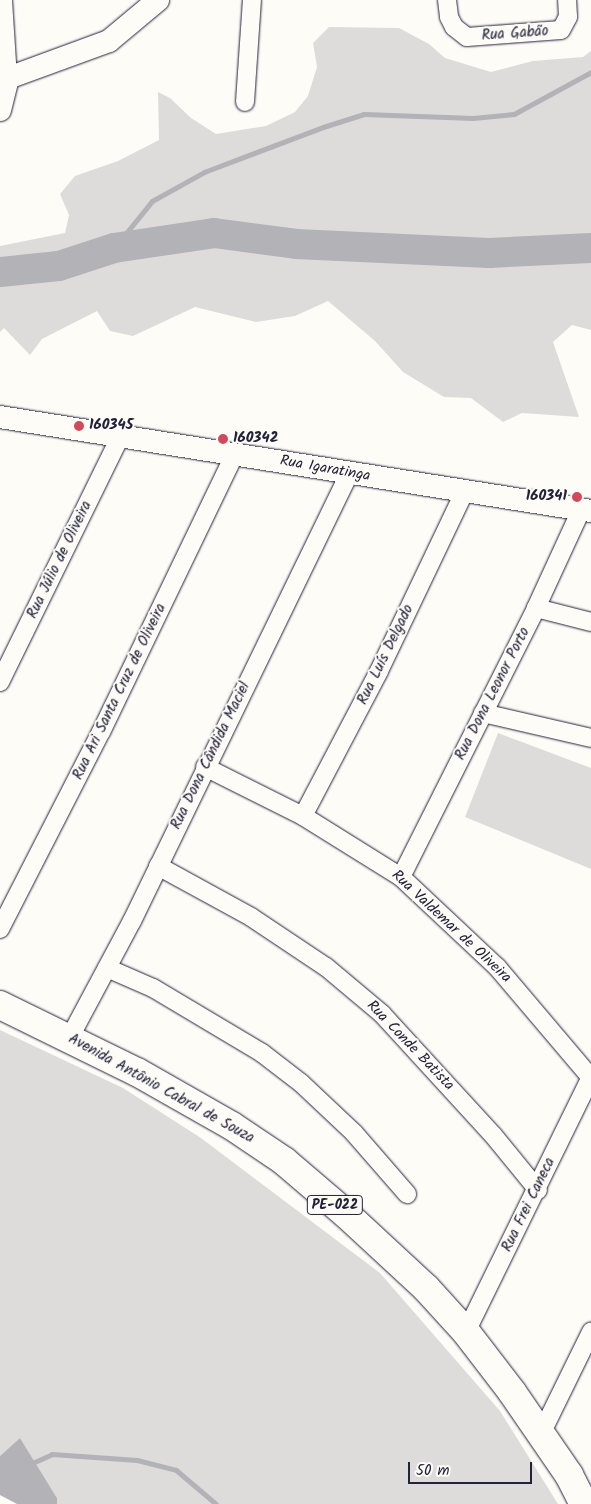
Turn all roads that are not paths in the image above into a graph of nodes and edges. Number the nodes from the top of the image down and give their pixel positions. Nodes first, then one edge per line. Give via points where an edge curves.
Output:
1 (3, 0) edge
2 (158, 0) edge
3 (252, 0) edge
4 (447, 0) edge
5 (567, 0) edge
6 (4, 78) edge
7 (244, 102) dead end
8 (0, 110) edge
9 (2, 422) edge
10 (120, 437) junction
11 (235, 453) junction
12 (349, 474) junction
13 (464, 493) junction
14 (586, 510) edge
15 (536, 608) junction
16 (591, 622) edge
17 (0, 682) edge
18 (483, 713) junction
19 (591, 738) edge
20 (205, 767) junction
21 (303, 816) junction
22 (158, 866) junction
23 (402, 877) junction
24 (0, 929) edge
25 (107, 968) junction
26 (0, 1005) edge
27 (70, 1037) junction
28 (591, 1078) edge
29 (538, 1190) junction
30 (406, 1194) dead end
31 (466, 1332) junction
32 (591, 1332) edge
33 (541, 1434) junction
34 (584, 1504) edge

1 - 6 street
2 - 6 street via 109,41
3 - 7 street
4 - 5 street, Rua Gabão via 448,17 454,27 467,37 560,30 568,17
6 - 8 street
9 - 10 street, Rua Igaratinga
10 - 11 street, Rua Igaratinga
10 - 17 street, Rua Júlio de Oliveira
11 - 12 street, Rua Igaratinga
11 - 24 street, Rua Ari Santa Cruz de Oliveira via 101,732
12 - 13 street, Rua Igaratinga
12 - 20 street, Rua Dona Cândida Maciel
13 - 14 street, Rua Igaratinga
13 - 21 street, Rua Luís Delgado via 379,671
14 - 15 street, Rua Dona Leonor Porto
15 - 16 street
15 - 18 street, Rua Dona Leonor Porto
18 - 19 street
18 - 23 street, Rua Dona Leonor Porto
20 - 21 street, Rua Valdemar de Oliveira
20 - 22 street, Rua Dona Cândida Maciel
21 - 23 street, Rua Valdemar de Oliveira
22 - 25 street, Rua Dona Cândida Maciel
22 - 29 street, Rua Conde Batista via 266,927 326,967 382,1014 493,1135
23 - 28 street, Rua Valdemar de Oliveira via 498,967
25 - 27 street, Rua Dona Cândida Maciel
25 - 30 street via 153,988 262,1053 301,1083 354,1133
26 - 27 main road, Avenida Antônio Cabral de Souza / PE-022
27 - 31 main road, Avenida Antônio Cabral de Souza / PE-022 via 232,1126 284,1161 426,1288
28 - 29 street, Rua Frei Caneca
29 - 31 street, Rua Frei Caneca
31 - 33 main road, Avenida Antônio Cabral de Souza / PE-022
32 - 33 street
33 - 34 main road, Avenida Antônio Cabral de Souza / PE-022

